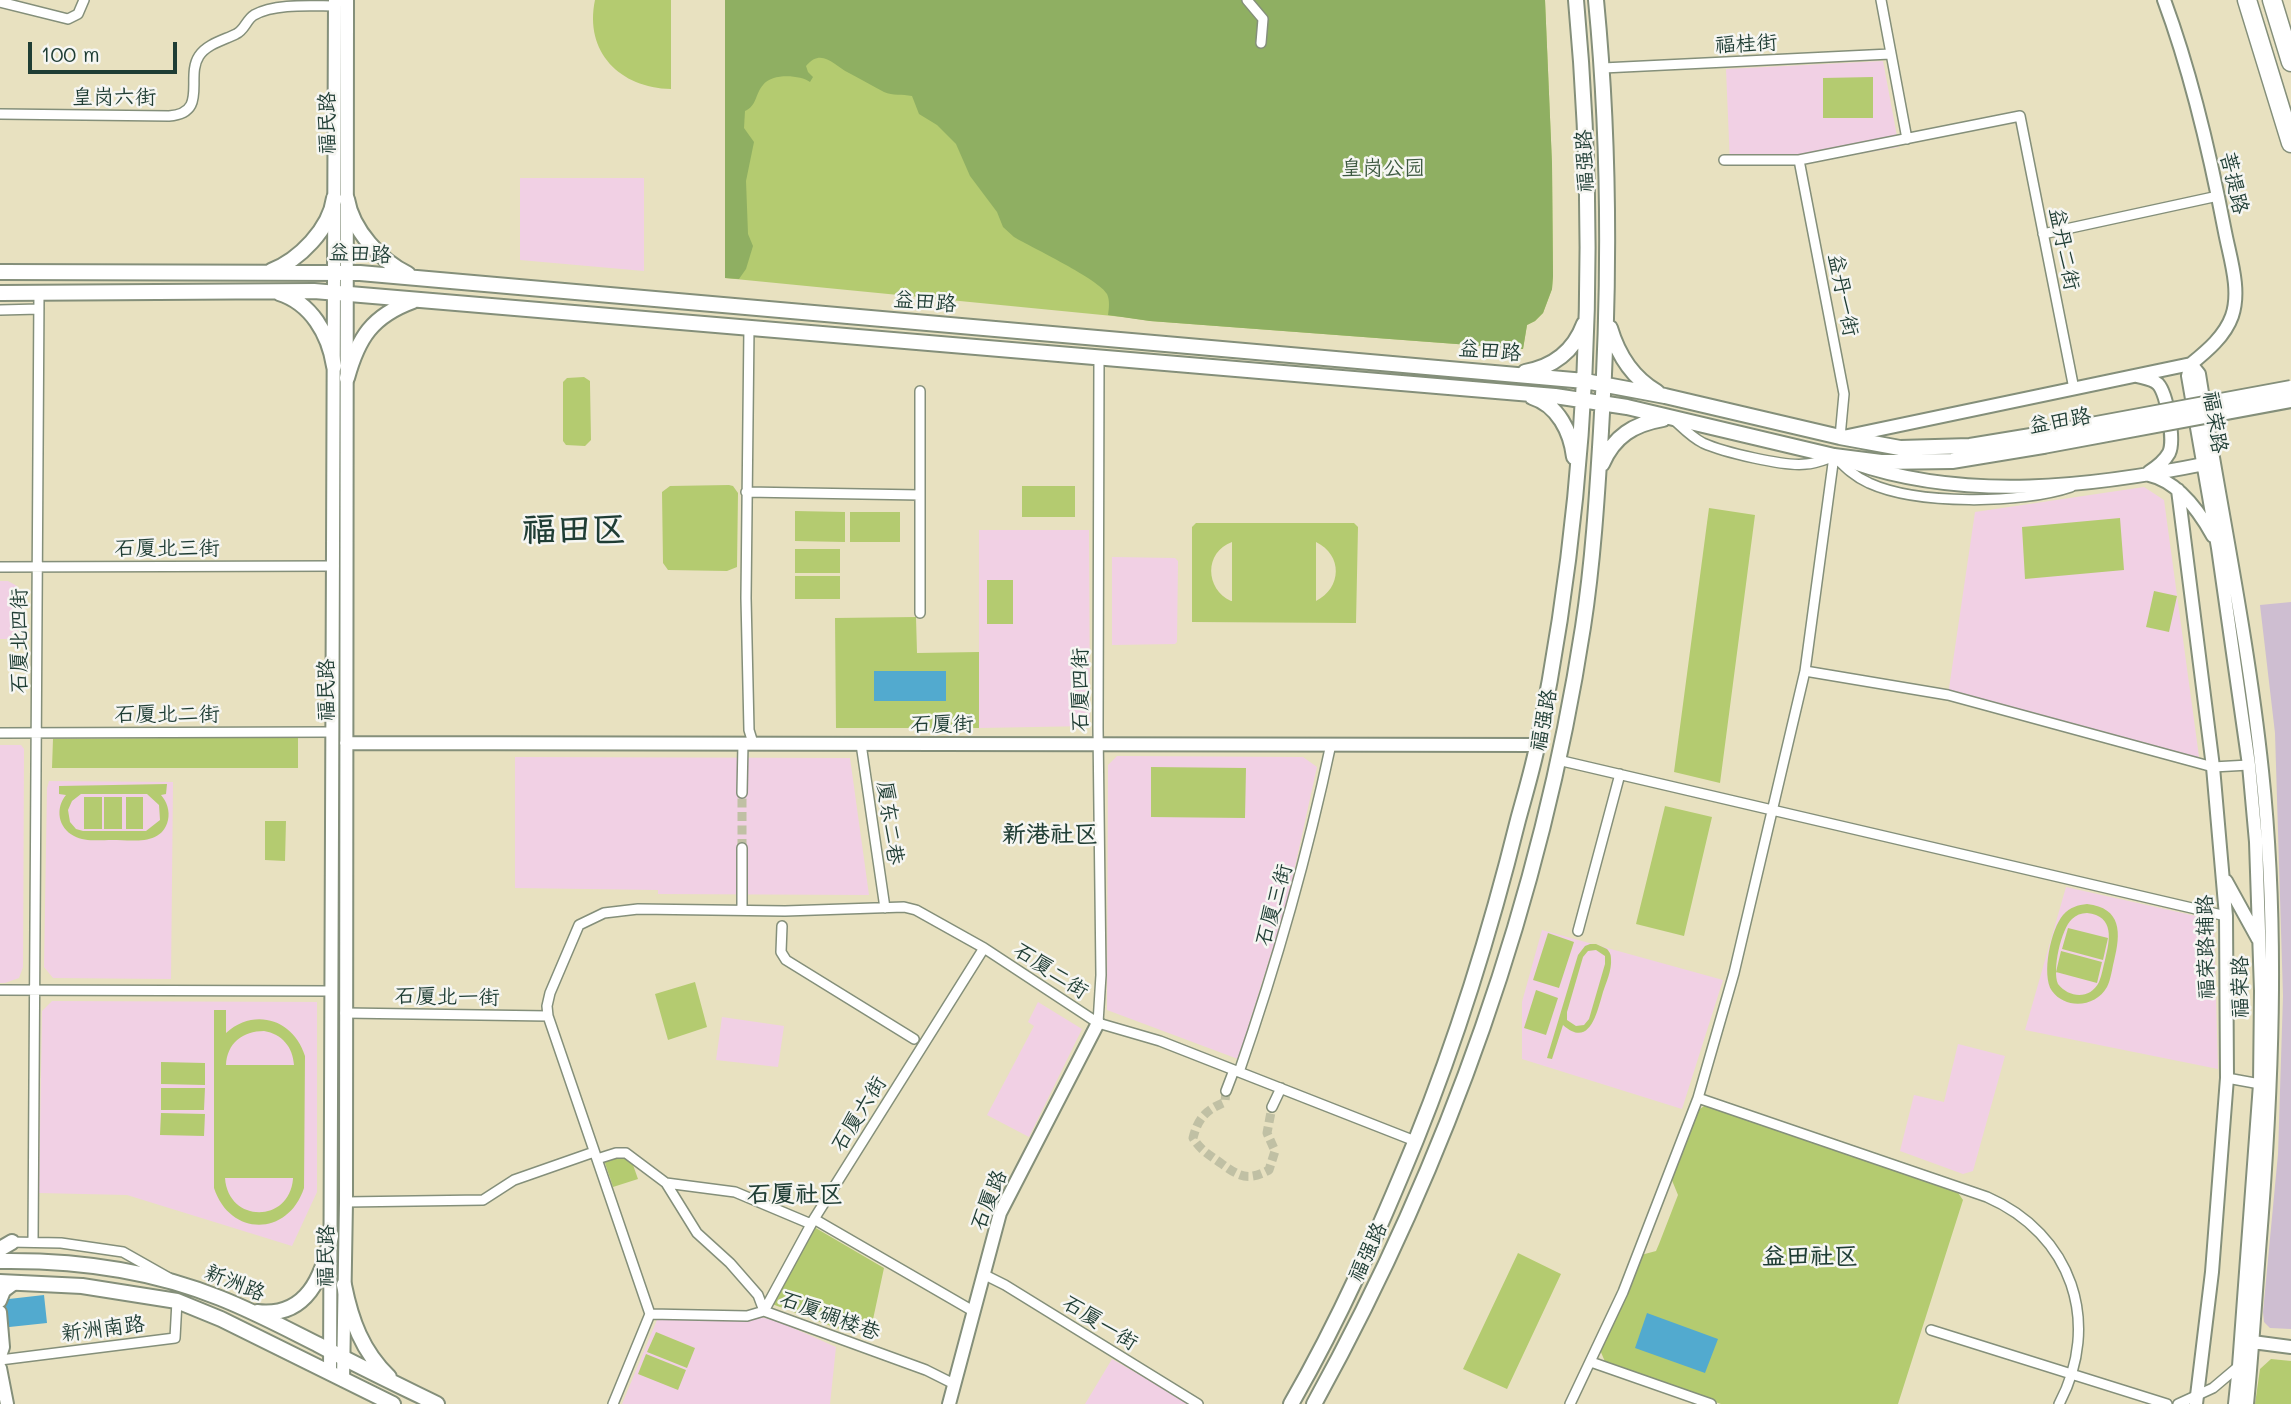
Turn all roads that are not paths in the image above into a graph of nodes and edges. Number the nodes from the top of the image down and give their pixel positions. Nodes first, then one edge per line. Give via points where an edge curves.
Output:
1 (84, 0) edge
2 (347, 0) edge
3 (1247, 0) edge
4 (1576, 0) edge
5 (1596, 0) edge
6 (1881, 0) edge
7 (2164, 0) edge
8 (2234, 0) edge
9 (2247, 0) edge
10 (2272, 0) edge
11 (0, 2) edge
12 (335, 3) edge
13 (1261, 43) dead end
14 (1890, 54) junction
15 (2291, 62) edge
16 (1603, 68) junction
17 (0, 114) edge
18 (2284, 115) junction
19 (1907, 139) junction
20 (2291, 143) edge
21 (1724, 160) dead end
22 (1799, 160) junction
23 (2218, 197) junction
24 (341, 199) junction
25 (2043, 234) junction
26 (0, 272) edge
27 (267, 272) junction
28 (341, 272) junction
29 (423, 279) junction
30 (271, 290) junction
31 (0, 293) edge
32 (39, 293) junction
33 (341, 293) junction
34 (418, 299) junction
35 (39, 309) junction
36 (0, 310) edge
37 (1588, 312) junction
38 (1607, 316) junction
39 (749, 327) junction
40 (1099, 357) junction
41 (2191, 364) junction
42 (334, 366) junction
43 (1513, 374) junction
44 (2135, 376) junction
45 (347, 378) junction
46 (1585, 381) junction
47 (1604, 384) junction
48 (2291, 388) edge
49 (2074, 389) junction
50 (920, 391) dead end
51 (1521, 393) junction
52 (1665, 396) junction
53 (1583, 400) junction
54 (2291, 400) edge
55 (1603, 403) junction
56 (1671, 417) junction
57 (1840, 437) junction
58 (2040, 440) junction
59 (1834, 456) junction
60 (2208, 464) junction
61 (2146, 474) junction
62 (1577, 476) junction
63 (1598, 479) junction
64 (2178, 490) junction
65 (746, 492) junction
66 (920, 495) junction
67 (2218, 548) junction
68 (334, 566) junction
69 (0, 567) edge
70 (38, 567) junction
71 (920, 613) dead end
72 (1805, 671) junction
73 (37, 732) junction
74 (333, 732) junction
75 (0, 733) edge
76 (346, 743) junction
77 (748, 743) junction
78 (861, 744) junction
79 (1098, 744) junction
80 (1331, 744) junction
81 (1538, 745) junction
82 (1558, 760) junction
83 (2249, 765) junction
84 (2213, 767) junction
85 (1620, 774) junction
86 (743, 793) tunnel mouth
87 (1774, 810) junction
88 (742, 848) tunnel mouth
89 (2224, 877) junction
90 (885, 908) junction
91 (742, 910) junction
92 (2226, 916) junction
93 (782, 926) dead end
94 (1578, 931) dead end
95 (2260, 942) junction
96 (984, 948) junction
97 (0, 990) edge
98 (35, 990) junction
99 (332, 991) junction
100 (345, 1013) junction
101 (548, 1016) junction
102 (1098, 1023) junction
103 (914, 1039) dead end
104 (1236, 1071) junction
105 (2227, 1078) junction
106 (2260, 1084) junction
107 (1280, 1088) junction
108 (1226, 1091) tunnel mouth
109 (1698, 1098) junction
110 (1272, 1107) tunnel mouth
111 (1415, 1141) junction
112 (595, 1155) junction
113 (666, 1183) junction
114 (346, 1202) junction
115 (812, 1221) junction
116 (331, 1236) junction
117 (33, 1242) junction
118 (4, 1244) edge
119 (0, 1261) edge
120 (983, 1274) junction
121 (0, 1282) edge
122 (16, 1282) junction
123 (345, 1284) junction
124 (186, 1286) junction
125 (0, 1301) edge
126 (182, 1303) junction
127 (764, 1311) junction
128 (973, 1311) junction
129 (0, 1312) edge
130 (253, 1312) junction
131 (650, 1314) junction
132 (1931, 1330) dead end
133 (2247, 1341) junction
134 (2291, 1347) edge
135 (330, 1351) junction
136 (1, 1355) edge
137 (344, 1358) junction
138 (1591, 1362) junction
139 (2239, 1366) junction
140 (0, 1368) edge
141 (330, 1372) junction
142 (2072, 1374) junction
143 (344, 1380) junction
144 (954, 1384) junction
145 (398, 1385) junction
146 (2197, 1400) edge
147 (8, 1404) edge
148 (393, 1404) edge
149 (436, 1404) edge
150 (613, 1404) edge
151 (949, 1404) edge
152 (1198, 1404) edge
153 (1291, 1404) edge
154 (1314, 1404) edge
155 (1570, 1404) edge
156 (1711, 1404) edge
157 (2059, 1404) edge
158 (2167, 1404) edge
159 (2178, 1404) edge
160 (2235, 1404) edge
161 (2247, 1404) edge

1 - 11 street via 78,14 63,18
2 - 24 main road, 福民路
3 - 13 street via 1263,19
4 - 37 main road, 福强路 via 1583,71
5 - 16 main road, 福强路
6 - 14 street
7 - 23 main road, 菩提路 via 2182,48
8 - 18 highway
9 - 18 highway
10 - 15 highway
12 - 17 street, 皇岗六街 via 254,16 239,33 212,45 197,61 192,103 176,116
12 - 24 main road, 福民路
14 - 16 street, 福桂街
14 - 19 street
16 - 38 main road, 福强路
18 - 20 highway
19 - 22 street
19 - 25 street, 益丹二街 via 2020,116
21 - 22 street
22 - 57 street, 益丹一街 via 1844,394
23 - 25 street
23 - 41 main road, 菩提路 via 2234,273 2232,316 2208,351
24 - 27 main road via 318,234 287,263
24 - 28 main road, 福民路
24 - 29 main road via 378,253 402,271
25 - 49 street, 益丹二街
26 - 27 main road, 益田路
27 - 28 main road, 益田路
28 - 29 main road, 益田路
28 - 33 main road, 福民路
29 - 43 main road, 益田路
30 - 32 main road, 益田路
30 - 33 main road, 益田路
30 - 42 main road via 293,298 315,318 328,341
31 - 32 main road, 益田路
32 - 35 street, 石厦北四街
33 - 34 main road, 益田路
33 - 42 main road, 福民路
33 - 45 main road, 福民路
34 - 39 main road, 益田路
34 - 45 main road via 370,327 353,355
35 - 36 street
35 - 70 street, 石厦北四街
37 - 43 main road via 1576,342 1563,355 1534,371
37 - 46 main road, 福强路
38 - 47 main road, 福强路
38 - 52 main road via 1627,364
39 - 40 main road, 益田路
39 - 65 street
40 - 51 main road, 益田路
40 - 79 street, 石厦四街
41 - 44 main road, 益田路
41 - 60 main road, 福荣路 via 2188,376
42 - 68 main road, 福民路
43 - 46 main road, 益田路
44 - 49 main road, 益田路
44 - 61 main road via 2157,383 2164,394 2172,441 2160,465
45 - 76 main road, 福民路
46 - 47 main road, 益田路
46 - 53 main road, 福强路
47 - 52 main road, 益田路
47 - 55 main road, 福强路
48 - 58 main road, 益田路, bridge
49 - 57 main road, 益田路
50 - 66 street
51 - 53 main road, 益田路
51 - 62 main road via 1538,399 1560,418 1568,432
52 - 57 main road, 益田路
53 - 55 main road, 益田路
53 - 62 main road, 福强路
54 - 58 main road, 益田路, bridge
55 - 56 main road, 益田路
55 - 63 main road, 福强路
56 - 59 main road, 益田路
56 - 63 main road via 1625,432 1606,454
57 - 58 main road, 益田路 via 1900,448
58 - 59 main road, 益田路 via 1952,461 1881,462
59 - 61 main road, 益田路 via 1882,473 1941,483 2080,484
59 - 72 street
60 - 61 main road, 益田路
60 - 67 main road, 福荣路
60 - 133 main road, 福荣路 via 2230,547 2262,771 2267,839 2270,1107
61 - 64 main road
62 - 81 main road, 福强路 via 1564,592
63 - 82 main road, 福强路 via 1583,629
64 - 67 main road via 2205,522
64 - 84 main road, 福荣路辅路
65 - 66 street
65 - 77 street
66 - 71 street
67 - 83 main road, 福荣路
68 - 70 street, 石厦北三街
68 - 74 main road, 福民路
69 - 70 street, 石厦北三街
70 - 73 street, 石厦北四街
72 - 84 street via 1948,695
72 - 87 street
73 - 74 street, 石厦北二街
73 - 75 street, 石厦北二街
73 - 98 street, 石厦北四街
74 - 99 main road, 福民路
76 - 77 main road, 石厦街
76 - 100 main road, 福民路
77 - 78 main road, 石厦街
77 - 86 street
78 - 79 main road, 石厦街
78 - 90 street, 厦东二巷
79 - 80 main road, 石厦街
79 - 102 street, 石厦四街
80 - 81 main road, 石厦街
80 - 104 street, 石厦三街 via 1292,910
81 - 111 main road, 福强路 via 1485,940 1453,1043
82 - 85 street
82 - 154 main road, 福强路 via 1520,911 1460,1091 1402,1232
83 - 84 street
83 - 95 main road, 福荣路
84 - 89 main road, 福荣路辅路
85 - 87 street
85 - 94 street
87 - 92 street
87 - 109 street
88 - 91 street
89 - 92 main road, 福荣路辅路
89 - 95 main road
90 - 91 street, 石厦二街
90 - 96 street, 石厦二街 via 922,912
91 - 101 street, 石厦二街 via 617,911 584,921 553,985
92 - 105 main road, 福荣路辅路
93 - 103 street via 781,954 786,960
95 - 106 main road, 福荣路
96 - 102 street, 石厦二街
96 - 115 street, 石厦六街
97 - 98 street
98 - 99 street
98 - 117 street, 石厦北四街
99 - 116 main road, 福民路
100 - 101 street, 石厦北一街
100 - 114 main road, 福民路
101 - 112 street
102 - 104 street, 石厦二街
102 - 120 main road, 石厦路 via 1000,1213
104 - 107 street, 石厦二街
104 - 108 street, 石厦三街
105 - 106 street
105 - 146 main road, 福荣路辅路
106 - 133 main road, 福荣路
107 - 110 street
107 - 111 street, 石厦二街
109 - 138 street
109 - 142 street via 1987,1197 2025,1218 2054,1250 2073,1289 2079,1331
111 - 153 main road, 福强路 via 1363,1264
112 - 113 street, 石厦碉楼巷 via 626,1153
112 - 114 street, 石厦碉楼巷 via 514,1180 483,1200
112 - 131 street
113 - 115 street via 735,1192
113 - 127 street, 石厦碉楼巷 via 696,1233 758,1295
114 - 123 main road, 福民路
115 - 127 street, 石厦六街
115 - 128 street
116 - 130 main road via 321,1276 309,1294 277,1312
116 - 135 main road, 福民路
117 - 118 street
117 - 124 street via 123,1252
119 - 124 main road, 新洲路 via 87,1265
120 - 128 main road, 石厦路
120 - 152 street, 石厦一街
121 - 122 main road, 新洲路
122 - 125 main road
122 - 126 main road, 新洲路 via 82,1286
123 - 137 main road, 福民路
123 - 145 main road via 363,1345
124 - 126 main road
124 - 130 main road, 新洲路
126 - 136 street, 新洲南路 via 175,1338
126 - 141 main road, 新洲路
127 - 131 street via 747,1316
127 - 144 street, 石厦碉楼巷
128 - 144 main road, 石厦路
129 - 136 main road
130 - 135 main road, 新洲路
131 - 150 street
132 - 142 street
133 - 134 main road
133 - 139 main road, 福荣路
133 - 161 main road, 福荣路
135 - 137 main road, 新洲路
135 - 141 main road, 福民路
137 - 143 main road, 福民路
137 - 145 main road, 新洲路
138 - 155 street
138 - 156 street
139 - 146 street
139 - 160 main road, 福荣路
140 - 147 main road
141 - 143 main road, 新洲路
142 - 157 street
142 - 158 street
143 - 148 main road, 新洲路
144 - 151 main road, 石厦路
145 - 149 main road, 新洲路
146 - 159 street

